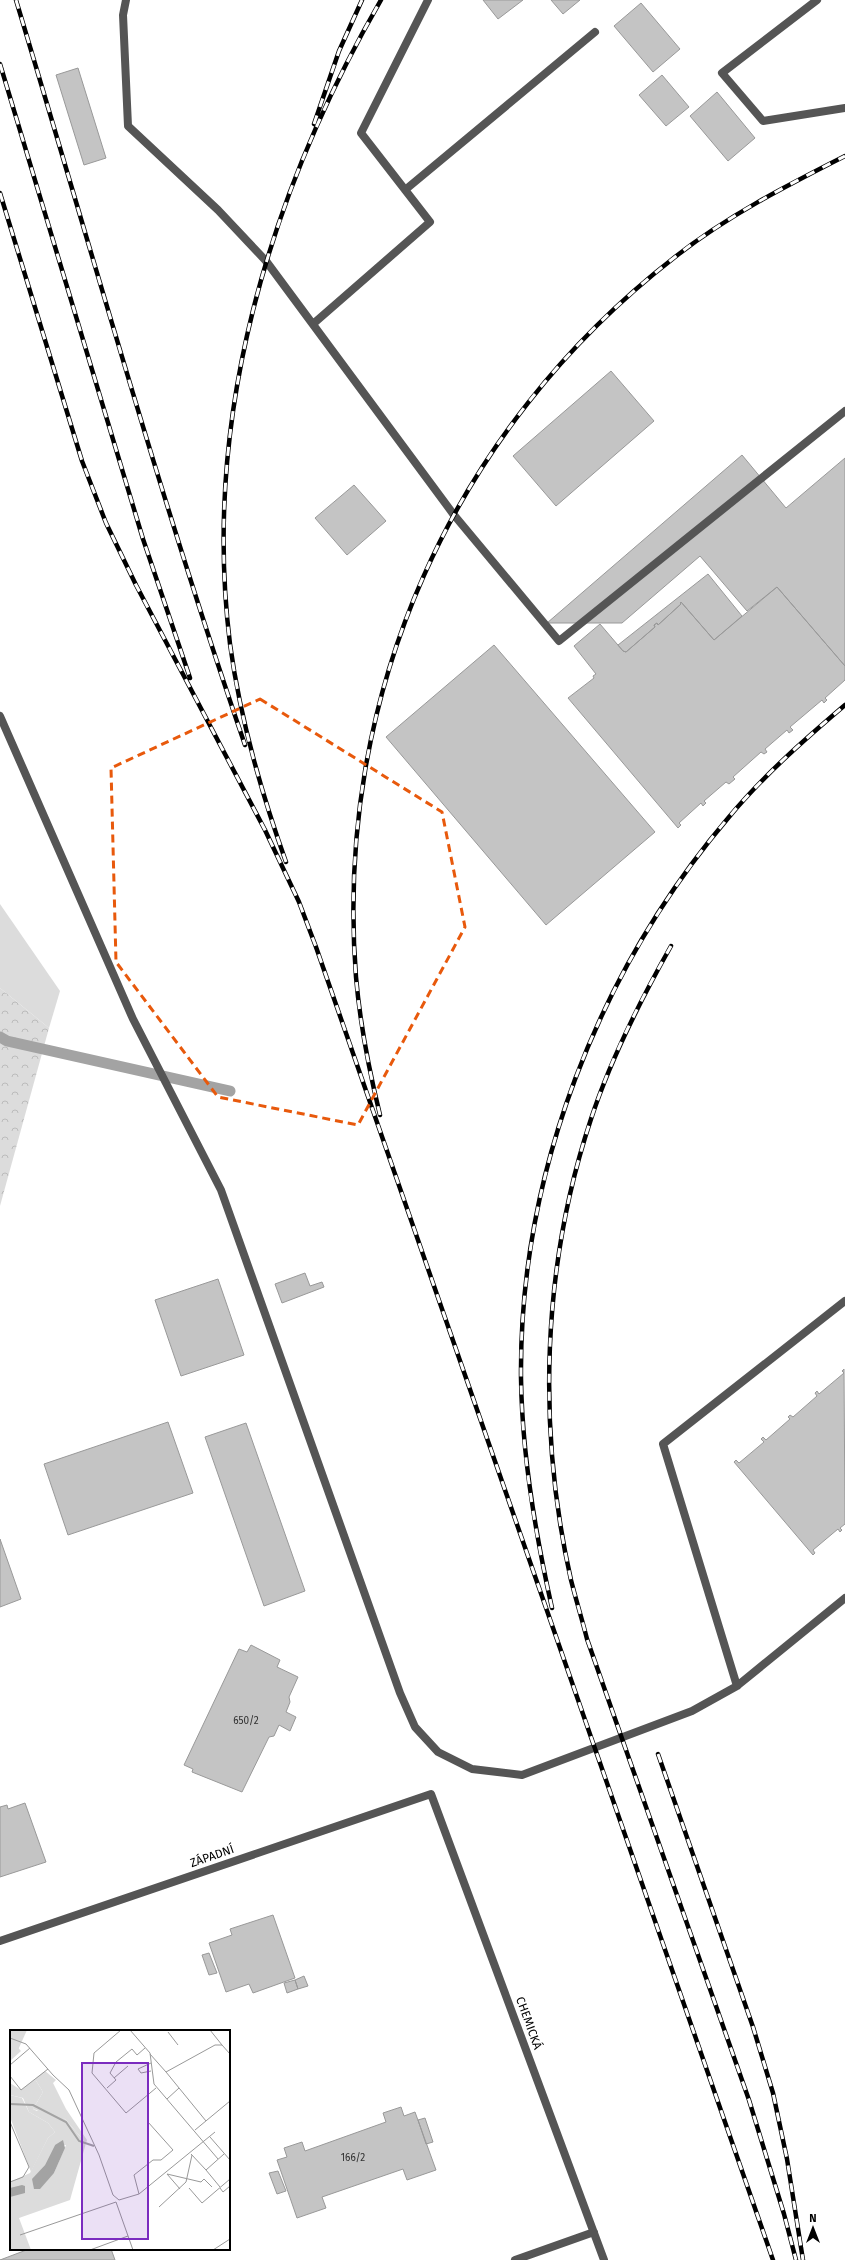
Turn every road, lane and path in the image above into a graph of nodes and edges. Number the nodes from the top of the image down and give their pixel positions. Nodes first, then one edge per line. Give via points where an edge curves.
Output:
1 (126, 0) edge
2 (428, 0) edge
3 (817, 0) edge
4 (595, 32) dead end
5 (845, 108) edge
6 (405, 190) junction
7 (313, 324) junction
8 (845, 411) edge
9 (0, 716) edge
10 (845, 1301) edge
11 (845, 1598) edge
12 (737, 1686) junction
13 (431, 1794) joint
14 (0, 1941) edge
15 (594, 2232) junction
16 (515, 2260) edge
17 (604, 2260) edge

1 - 7 street via 123,15 128,126 218,210 266,261
2 - 6 street via 361,133
3 - 5 street via 722,73 763,121
4 - 6 street
6 - 7 street via 430,222
7 - 8 street via 454,516 559,641
9 - 12 street via 134,1019 221,1190 400,1693 415,1727 438,1752 472,1769 522,1775 692,1711
10 - 12 street via 663,1444
11 - 12 street
13 - 14 street, ZÁPADNÍ
13 - 15 street, CHEMICKÁ
15 - 16 street
15 - 17 street, CHEMICKÁ

